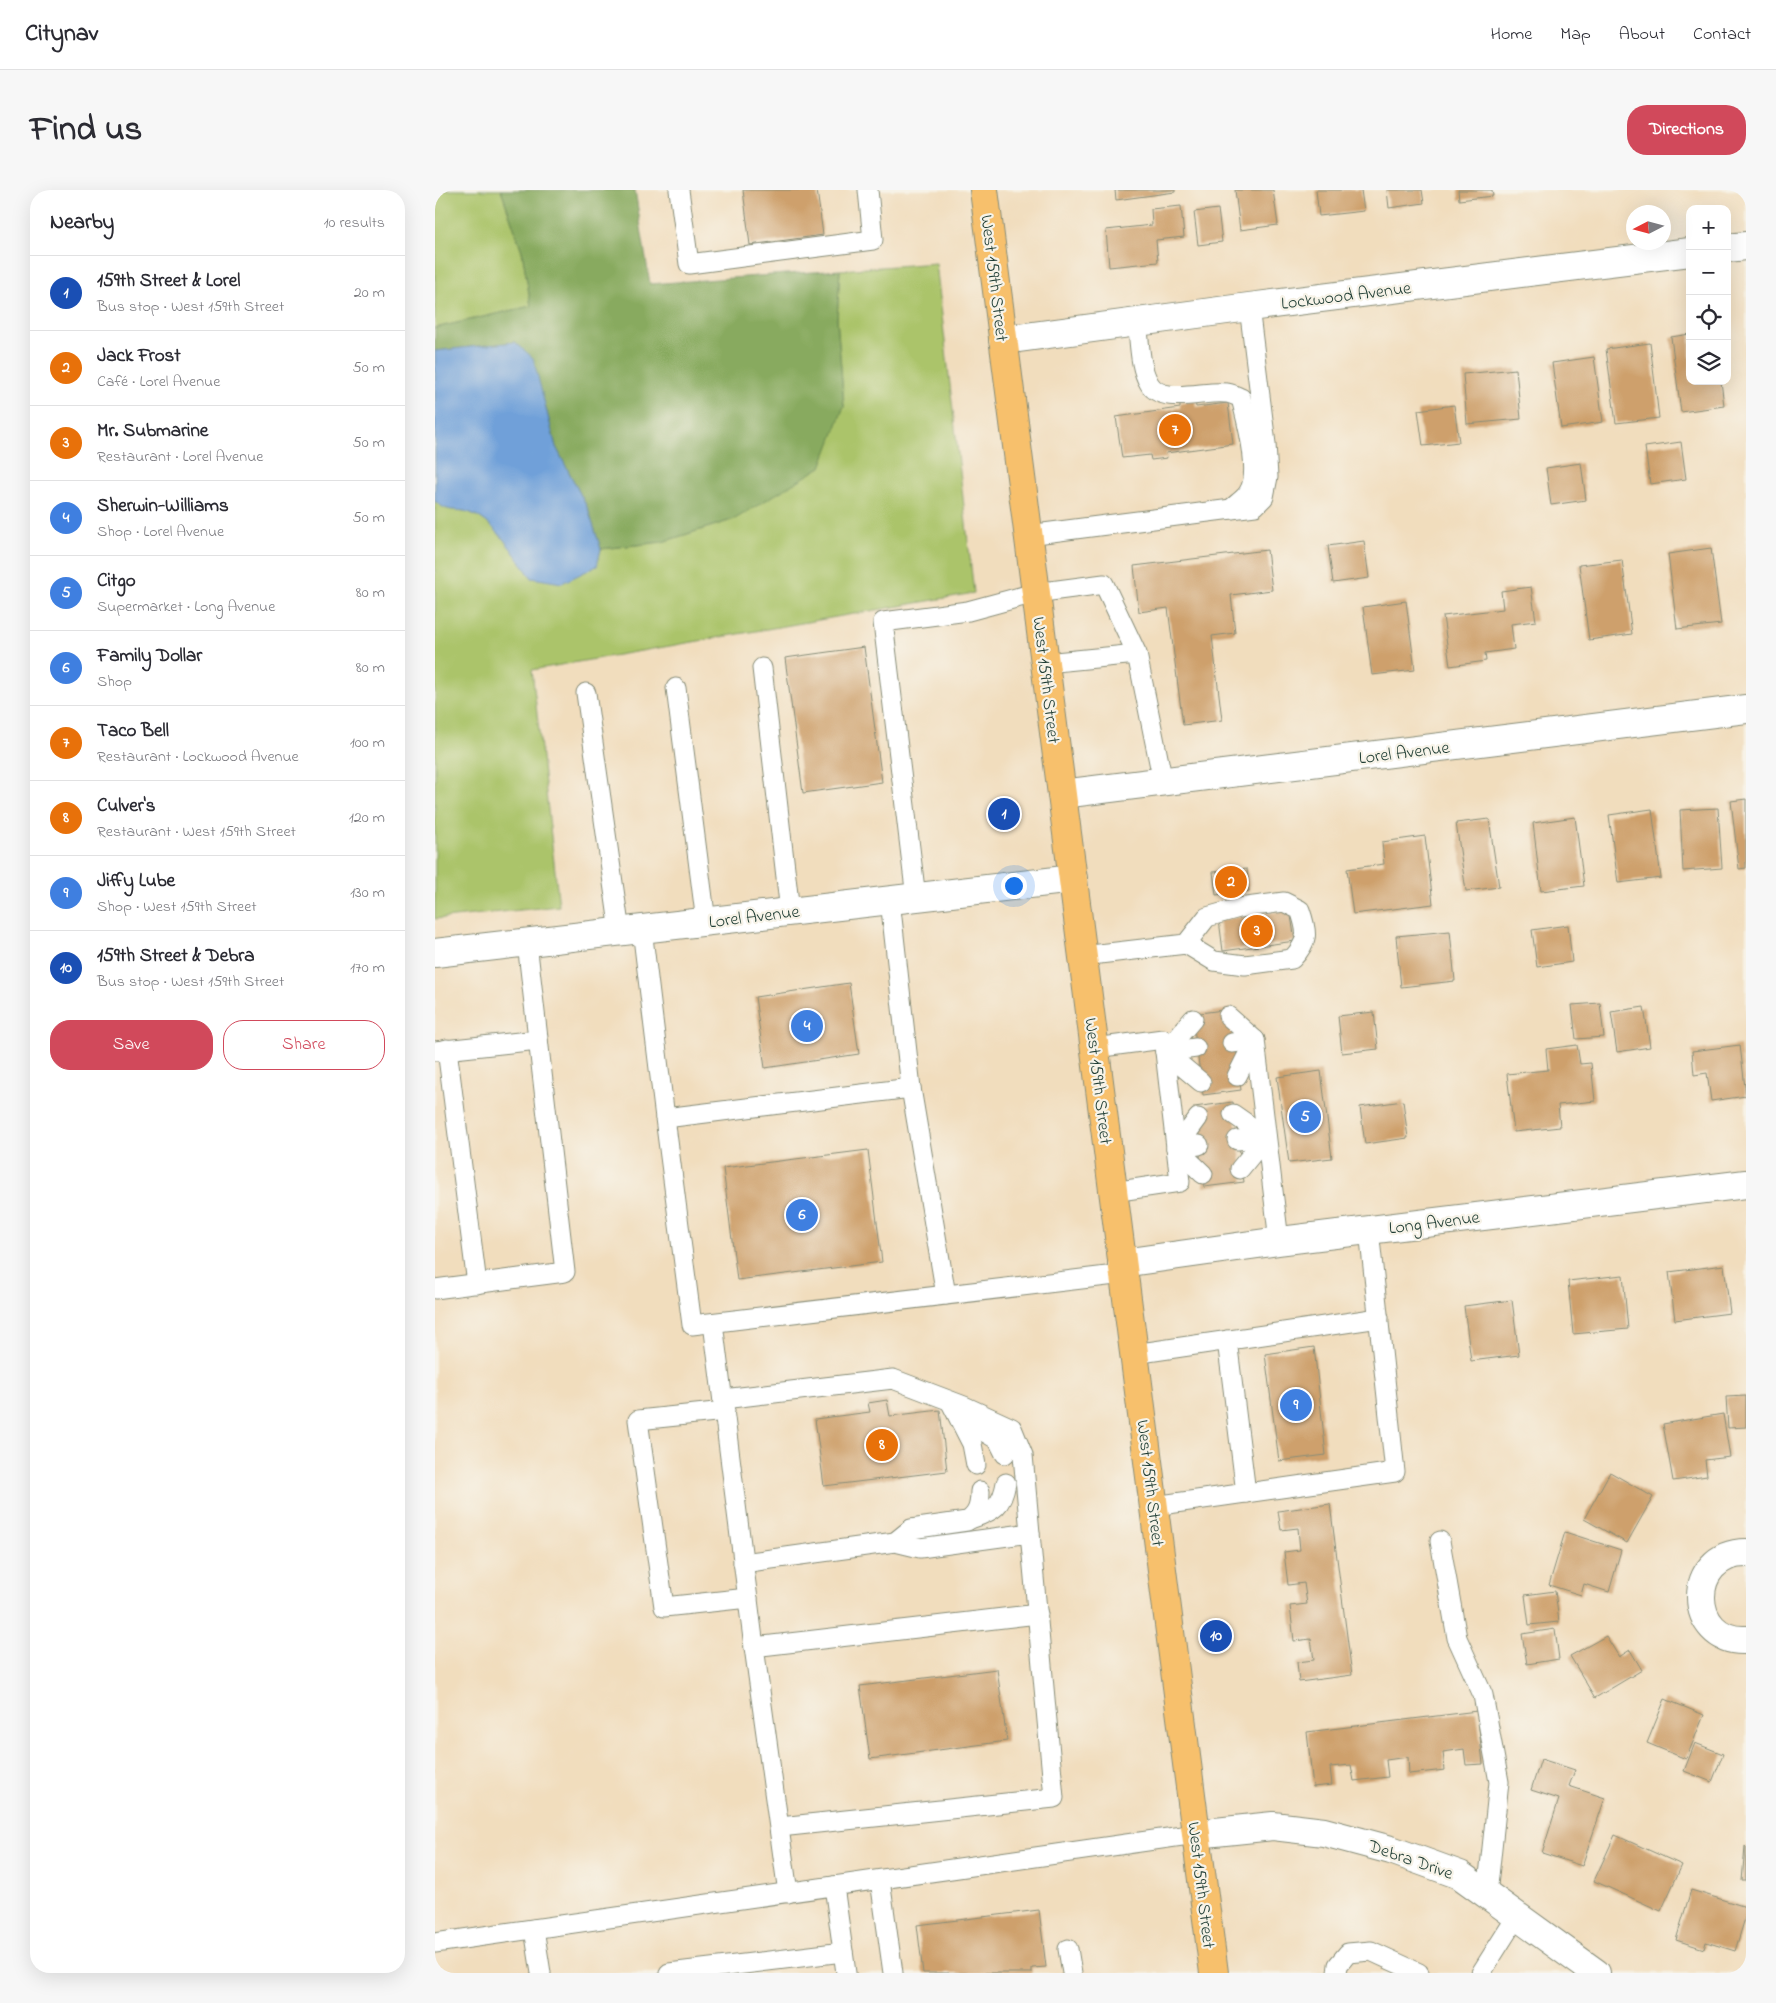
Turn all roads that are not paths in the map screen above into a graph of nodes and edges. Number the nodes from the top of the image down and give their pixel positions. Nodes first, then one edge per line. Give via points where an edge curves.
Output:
1 (679, 190) edge
2 (868, 190) edge
3 (984, 190) edge
4 (1746, 246) edge
5 (1731, 248) edge
6 (1686, 252) edge
7 (1249, 307) junction
8 (1137, 322) junction
9 (1003, 340) junction
10 (1231, 509) junction
11 (1028, 535) junction
12 (1035, 593) junction
13 (1137, 654) junction
14 (1045, 663) junction
15 (761, 668) dead end
16 (676, 688) dead end
17 (587, 693) dead end
18 (1746, 709) edge
19 (1163, 782) junction
20 (1062, 794) junction
21 (1073, 879) junction
22 (916, 898) junction
23 (889, 900) junction
24 (790, 912) junction
25 (706, 922) junction
26 (631, 931) junction
27 (527, 943) junction
28 (1186, 944) junction
29 (435, 953) edge
30 (1082, 956) junction
31 (1228, 1016) dead end
32 (1193, 1019) dead end
33 (538, 1040) junction
34 (1255, 1040) junction
35 (1232, 1043) dead end
36 (1095, 1048) junction
37 (1196, 1048) dead end
38 (441, 1050) edge
39 (1165, 1052) junction
40 (1237, 1076) dead end
41 (1201, 1082) dead end
42 (911, 1088) junction
43 (1233, 1114) dead end
44 (665, 1118) junction
45 (1198, 1118) dead end
46 (1266, 1137) junction
47 (1237, 1140) dead end
48 (1199, 1145) dead end
49 (1176, 1148) junction
50 (1240, 1169) dead end
51 (1203, 1174) dead end
52 (1746, 1184) edge
53 (1113, 1192) junction
54 (1369, 1230) junction
55 (1279, 1241) junction
56 (1123, 1269) junction
57 (477, 1284) junction
58 (435, 1289) edge
59 (946, 1295) junction
60 (1379, 1318) junction
61 (713, 1322) junction
62 (1227, 1340) junction
63 (1134, 1354) junction
64 (724, 1405) junction
65 (954, 1408) junction
66 (1005, 1454) dead end
67 (976, 1465) dead end
68 (1006, 1483) dead end
69 (980, 1491) dead end
70 (1247, 1493) junction
71 (1153, 1506) junction
72 (973, 1518) junction
73 (1030, 1533) junction
74 (1440, 1541) dead end
75 (895, 1542) junction
76 (1746, 1553) edge
77 (743, 1563) junction
78 (747, 1598) junction
79 (1038, 1614) junction
80 (1746, 1640) edge
81 (754, 1647) junction
82 (780, 1827) junction
83 (1196, 1834) junction
84 (880, 1880) junction
85 (834, 1886) junction
86 (788, 1893) junction
87 (1487, 1895) junction
88 (1517, 1916) junction
89 (534, 1929) junction
90 (435, 1943) edge
91 (1068, 1949) dead end
92 (843, 1952) junction
93 (541, 1973) edge
94 (669, 1973) edge
95 (846, 1973) edge
96 (893, 1973) edge
97 (1072, 1973) edge
98 (1214, 1973) edge
99 (1337, 1973) edge
100 (1419, 1973) edge
101 (1480, 1973) edge
102 (1597, 1973) edge

1 - 2 lane via 689,264 873,240
3 - 9 main road, West 159th Street
4 - 5 street
6 - 7 street, Lockwood Avenue
7 - 8 street, Lockwood Avenue
7 - 10 lane via 1267,477 1264,497 1255,506
8 - 9 street, Lockwood Avenue
8 - 10 lane via 1144,371 1156,392 1172,396 1227,393 1241,398 1253,471 1249,492
9 - 11 main road, West 159th Street
10 - 11 lane
11 - 12 main road, West 159th Street
12 - 13 lane via 1104,584
12 - 14 main road, West 159th Street
12 - 22 lane via 968,611 883,622
13 - 14 lane
13 - 19 lane
14 - 20 main road, West 159th Street
15 - 24 lane
16 - 25 lane
17 - 26 lane
18 - 19 street, Lorel Avenue
19 - 20 street, Lorel Avenue
20 - 21 main road, West 159th Street
21 - 22 street, Lorel Avenue
21 - 30 main road, West 159th Street
22 - 23 street, Lorel Avenue
23 - 24 street, Lorel Avenue
23 - 42 lane
24 - 25 street, Lorel Avenue
25 - 26 street, Lorel Avenue
26 - 27 street, Lorel Avenue
26 - 44 lane
27 - 29 street, Lorel Avenue
27 - 33 lane
28 - 28 lane via 1214,961 1245,965 1292,959 1304,946 1306,928 1300,910 1284,902 1239,908 1207,917
28 - 30 lane
30 - 36 main road, West 159th Street
31 - 34 lane
32 - 39 lane
33 - 38 lane
33 - 57 lane via 565,1272
34 - 35 lane
34 - 40 lane
34 - 46 lane
36 - 39 lane via 1163,1039
36 - 53 main road, West 159th Street
37 - 39 lane
38 - 57 lane
39 - 41 lane
39 - 49 lane
42 - 44 lane
42 - 59 lane
43 - 46 lane
44 - 61 lane via 691,1325
45 - 49 lane
46 - 47 lane
46 - 50 lane
46 - 55 lane
48 - 49 lane
49 - 51 lane
49 - 53 lane via 1180,1182
52 - 54 street, Long Avenue
53 - 56 main road, West 159th Street
54 - 55 street, Long Avenue
54 - 60 lane
55 - 56 street, Long Avenue
56 - 59 lane
56 - 63 main road, West 159th Street
57 - 58 lane
59 - 61 lane
60 - 62 lane
60 - 70 lane via 1395,1472
61 - 64 lane
62 - 63 lane
62 - 70 lane
63 - 71 main road, West 159th Street
64 - 65 lane via 893,1379
64 - 77 lane
64 - 78 lane via 638,1420 664,1607
65 - 66 lane via 998,1440
65 - 67 lane via 973,1444
65 - 73 lane via 1012,1428 1023,1455
68 - 72 lane via 1004,1496 993,1511
69 - 72 lane via 979,1506
70 - 71 lane
71 - 83 main road, West 159th Street
72 - 75 lane via 911,1530
73 - 75 lane via 920,1548
73 - 79 lane
74 - 87 lane via 1457,1638 1483,1694 1499,1782
75 - 77 lane
76 - 80 street via 1723,1558 1712,1566 1700,1592 1701,1607 1716,1631 1729,1638
77 - 78 lane
78 - 81 lane
79 - 81 lane
79 - 82 lane via 1054,1798
81 - 82 lane
82 - 86 lane
83 - 84 lane
83 - 87 street, Debra Drive via 1273,1826 1324,1832 1391,1850 1460,1876
83 - 98 main road, West 159th Street
84 - 85 lane
84 - 96 lane
85 - 86 lane
85 - 92 lane
86 - 89 lane
87 - 88 street, Debra Drive
88 - 101 lane
88 - 102 street, Debra Drive
89 - 90 lane
89 - 93 lane
91 - 97 lane
92 - 94 lane
92 - 95 lane
99 - 100 lane via 1338,1965 1348,1953 1371,1951

